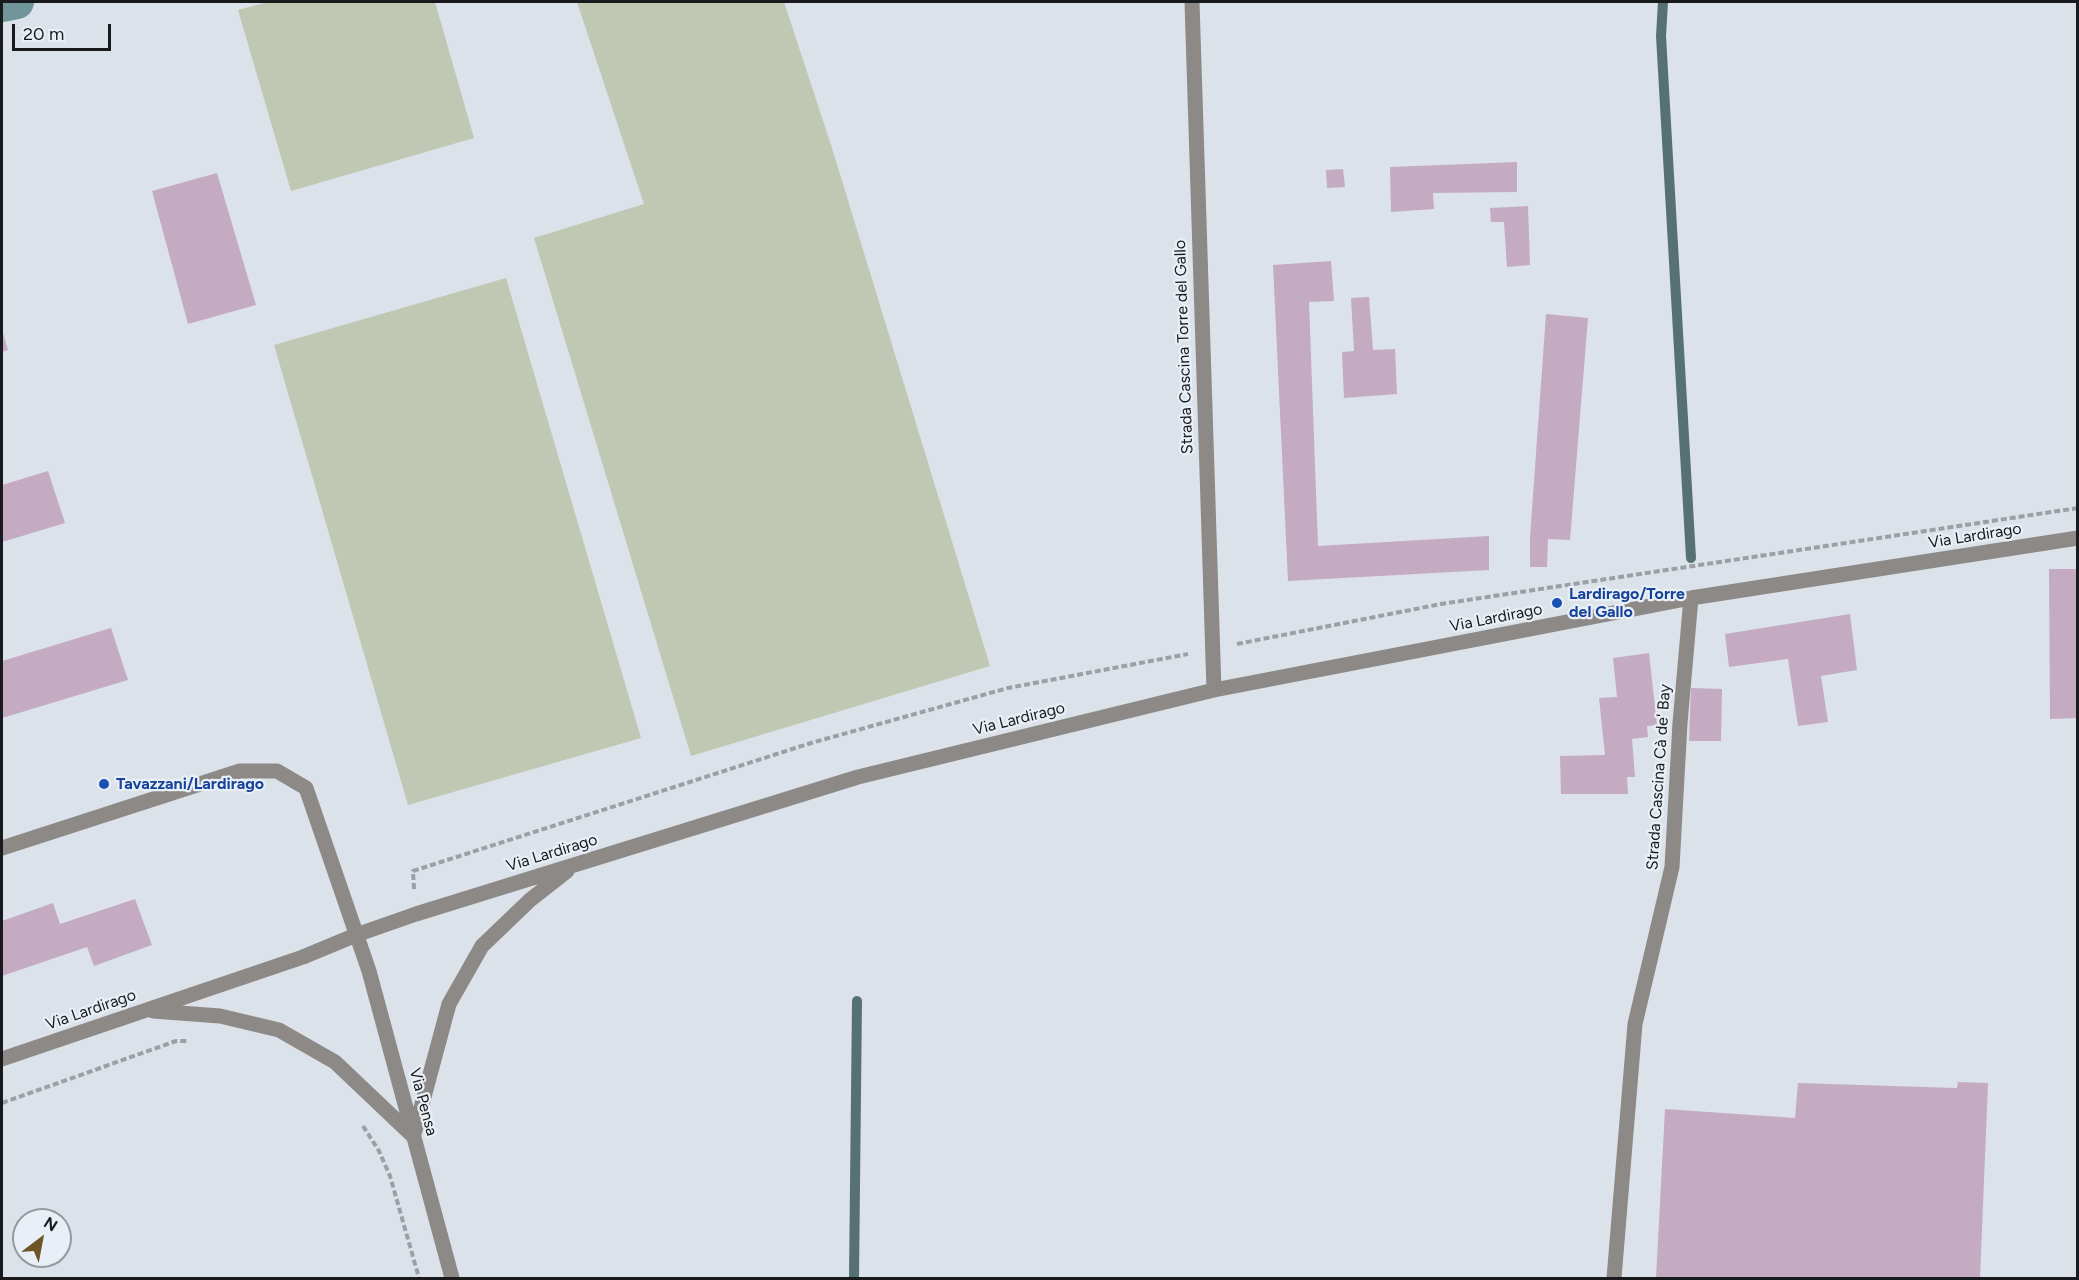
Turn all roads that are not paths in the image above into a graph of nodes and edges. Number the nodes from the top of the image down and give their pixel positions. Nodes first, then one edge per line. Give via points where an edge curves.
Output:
1 (1192, 2) edge
2 (2078, 538) edge
3 (1691, 598) junction
4 (1214, 690) junction
5 (2, 848) edge
6 (574, 865) junction
7 (356, 935) junction
8 (146, 1011) junction
9 (2, 1059) edge
10 (413, 1136) junction
11 (452, 1278) edge
12 (1614, 1278) edge

1 - 4 street, Strada Cascina Torre del Gallo
2 - 3 street, Via Lardirago
3 - 4 street, Via Lardirago
3 - 12 street, Strada Cascina Cà de' Bay via 1672,867 1635,1024
4 - 6 street, Via Lardirago via 858,777
5 - 7 street, Via Pensa via 240,771 277,771 306,788
6 - 7 street, Via Lardirago
6 - 10 street via 482,946 448,1004
7 - 8 street, Via Lardirago
7 - 10 street, Via Pensa
8 - 9 street, Via Lardirago
8 - 10 street via 220,1016 279,1030 335,1062
10 - 11 street, Via Pensa

